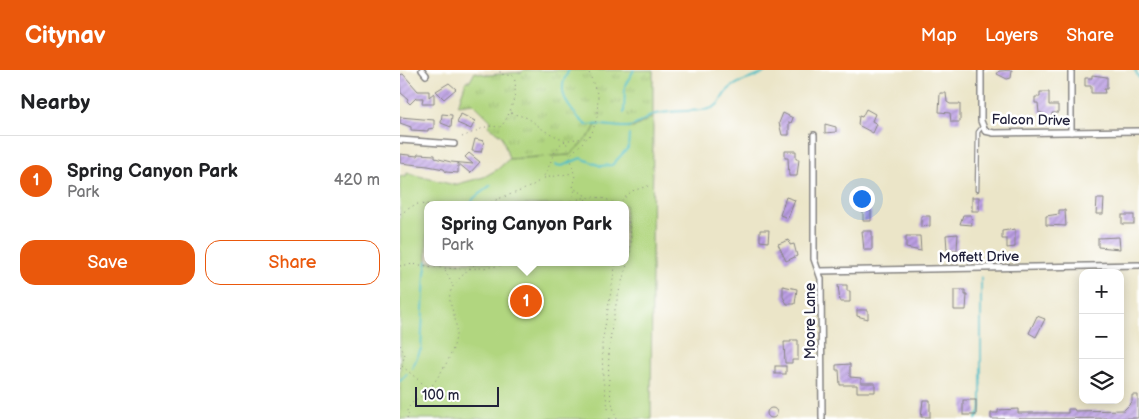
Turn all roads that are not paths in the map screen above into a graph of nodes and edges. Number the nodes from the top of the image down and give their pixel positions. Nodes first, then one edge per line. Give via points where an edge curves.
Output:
1 (981, 70) edge
2 (1071, 70) edge
3 (982, 127) junction
4 (1139, 131) edge
5 (1071, 132) junction
6 (814, 135) dead end
7 (400, 140) edge
8 (454, 144) dead end
9 (977, 190) dead end
10 (1139, 265) edge
11 (819, 270) junction
12 (822, 419) edge

1 - 3 street, Falcon Drive
2 - 5 street
3 - 5 street, Falcon Drive via 994,133
3 - 9 lane via 978,132
4 - 5 street, Falcon Drive
6 - 11 street, Moore Lane via 814,259
7 - 8 street
10 - 11 street, Moffett Drive
11 - 12 street, Moore Lane

